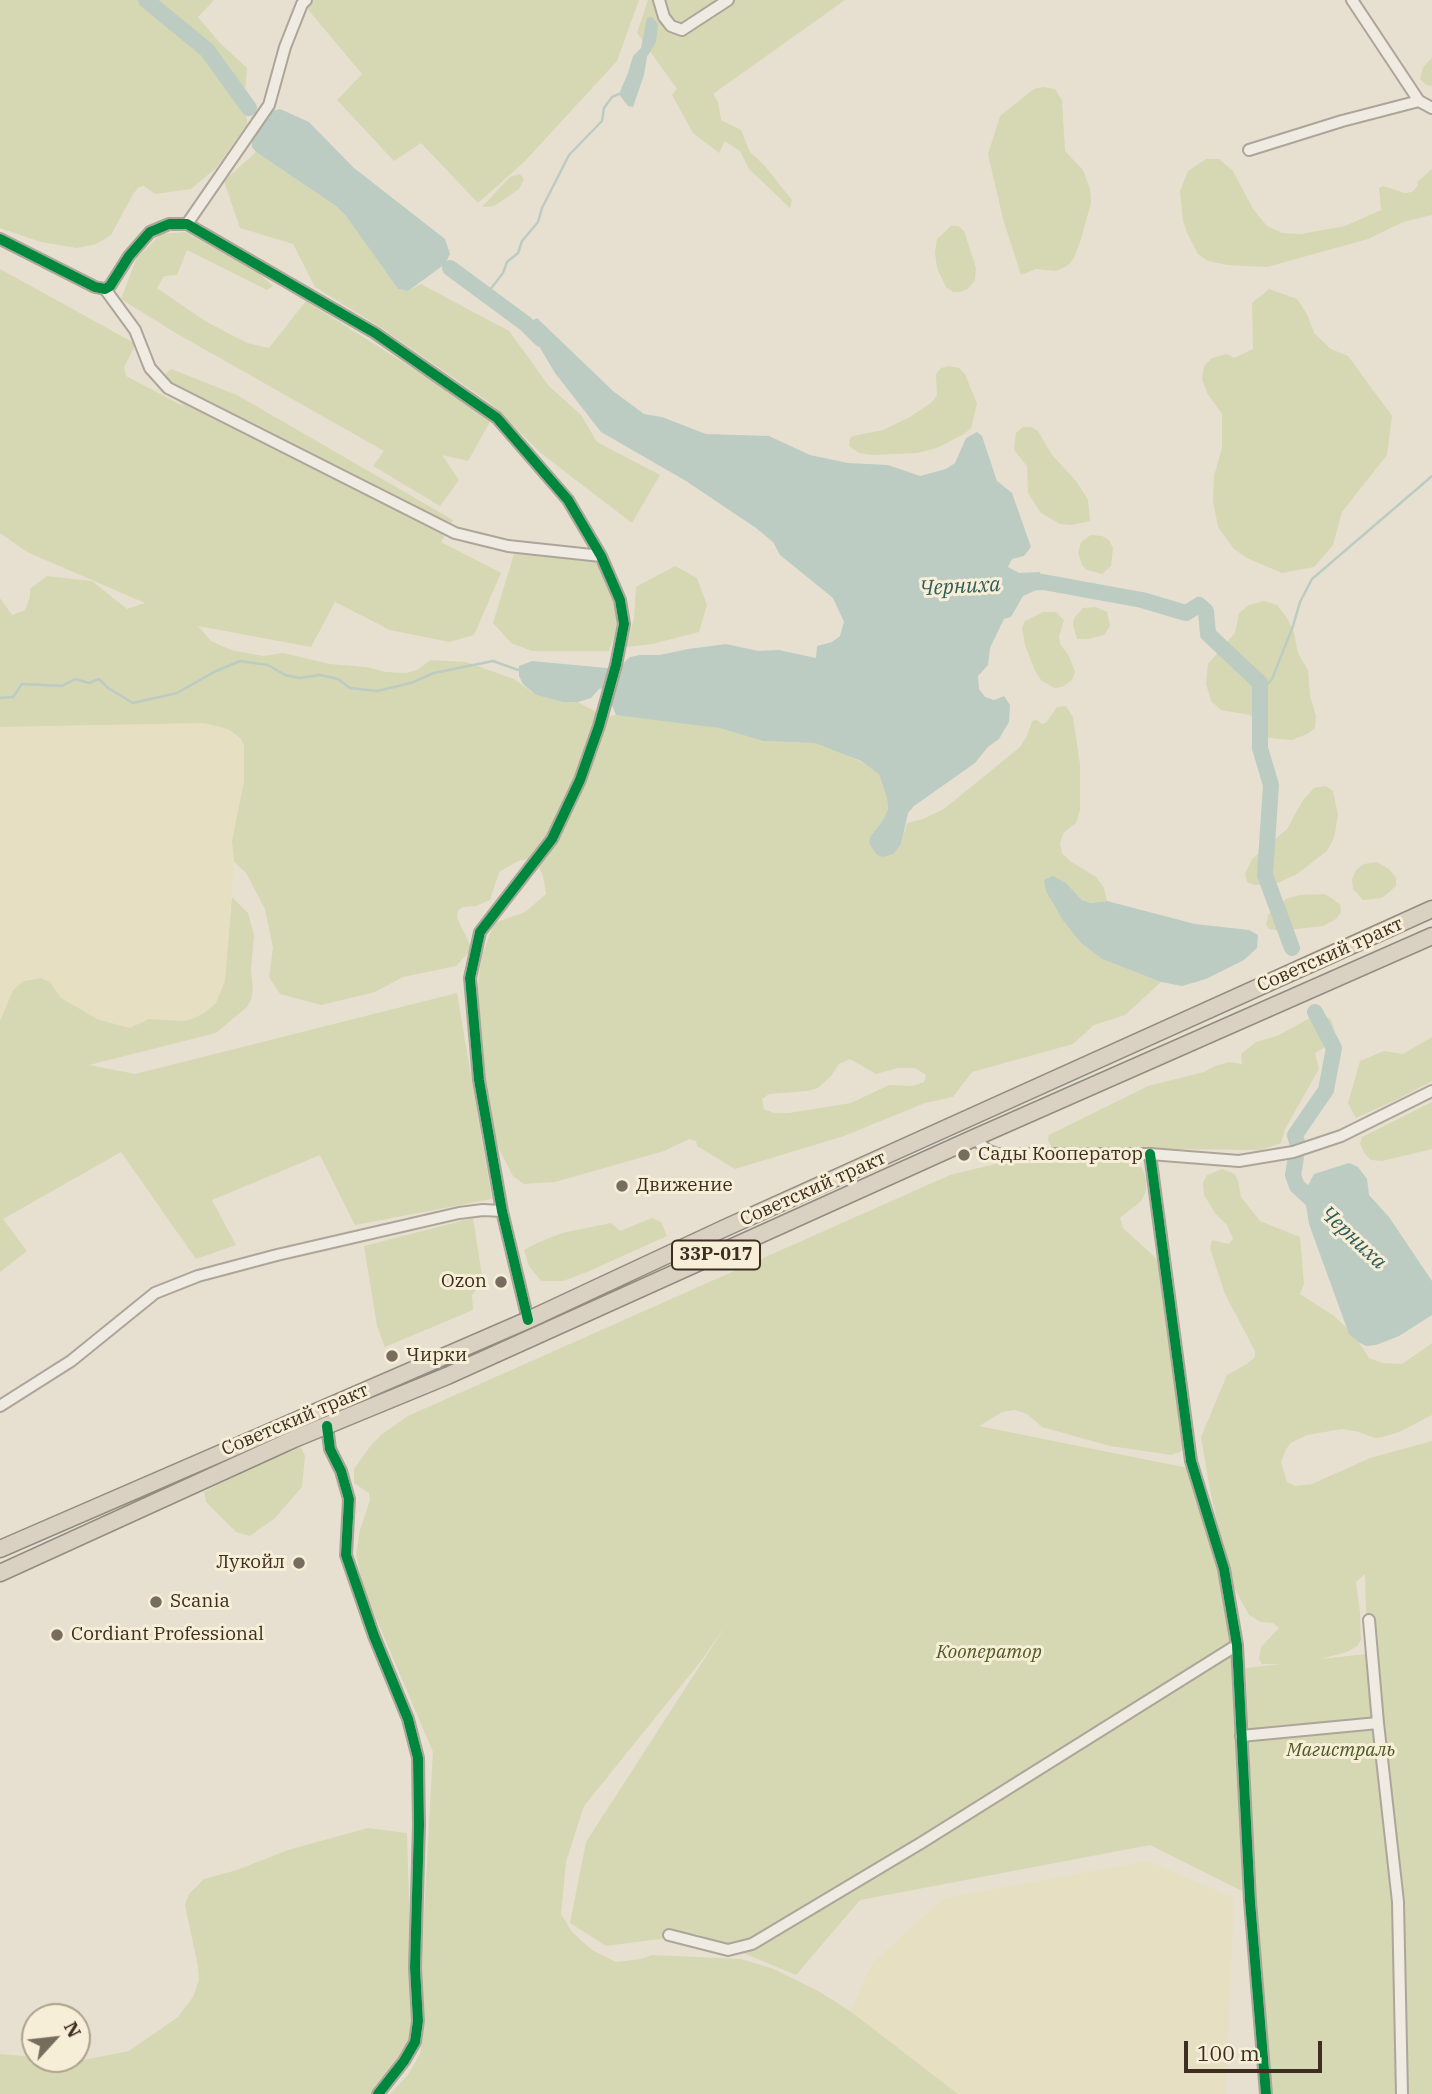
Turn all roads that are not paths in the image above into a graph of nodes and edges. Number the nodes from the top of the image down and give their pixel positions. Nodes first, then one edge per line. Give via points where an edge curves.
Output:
1 (306, 0) edge
2 (659, 0) edge
3 (728, 0) edge
4 (1352, 0) edge
5 (1419, 101) junction
6 (1432, 108) edge
7 (1249, 150) dead end
8 (187, 224) junction
9 (0, 239) edge
10 (105, 289) junction
11 (601, 556) junction
12 (1432, 909) edge
13 (1432, 936) edge
14 (1432, 1091) edge
15 (974, 1139) junction
16 (1150, 1154) junction
17 (502, 1211) junction
18 (528, 1320) junction
19 (0, 1406) edge
20 (327, 1426) junction
21 (0, 1549) edge
22 (0, 1573) edge
23 (1369, 1620) dead end
24 (1237, 1645) junction
25 (1378, 1724) junction
26 (1241, 1736) junction
27 (669, 1935) dead end
28 (378, 2094) edge
29 (1266, 2094) edge
30 (1402, 2094) edge

1 - 8 street via 285,47 269,105
2 - 3 street via 664,17 682,30
4 - 5 street
5 - 6 street
5 - 7 street
8 - 10 street via 169,224 150,232
8 - 11 street via 375,333 497,418 568,500
9 - 10 street
10 - 11 street via 135,330 150,369 168,388 455,533 508,547
11 - 17 street via 620,600 624,624 609,690 580,780 552,839 481,932 470,978 479,1080
12 - 18 highway, Советский тракт / 33Р-017
13 - 15 highway, Советский тракт / 33Р-017
14 - 16 street via 1341,1136 1293,1152 1239,1161
15 - 16 street via 997,1154
15 - 20 highway, Советский тракт / 33Р-017
16 - 24 street via 1191,1461 1224,1569
17 - 18 street
17 - 19 street via 459,1213 198,1276 155,1293 71,1361
18 - 21 highway, Советский тракт / 33Р-017
20 - 22 highway, Советский тракт / 33Р-017
20 - 28 street via 330,1449 349,1499 346,1555 408,1719 418,1758 418,2021 415,2042
23 - 25 street
24 - 26 street
24 - 27 street via 752,1944 728,1950
25 - 26 street
25 - 30 street via 1398,1902
26 - 29 street

